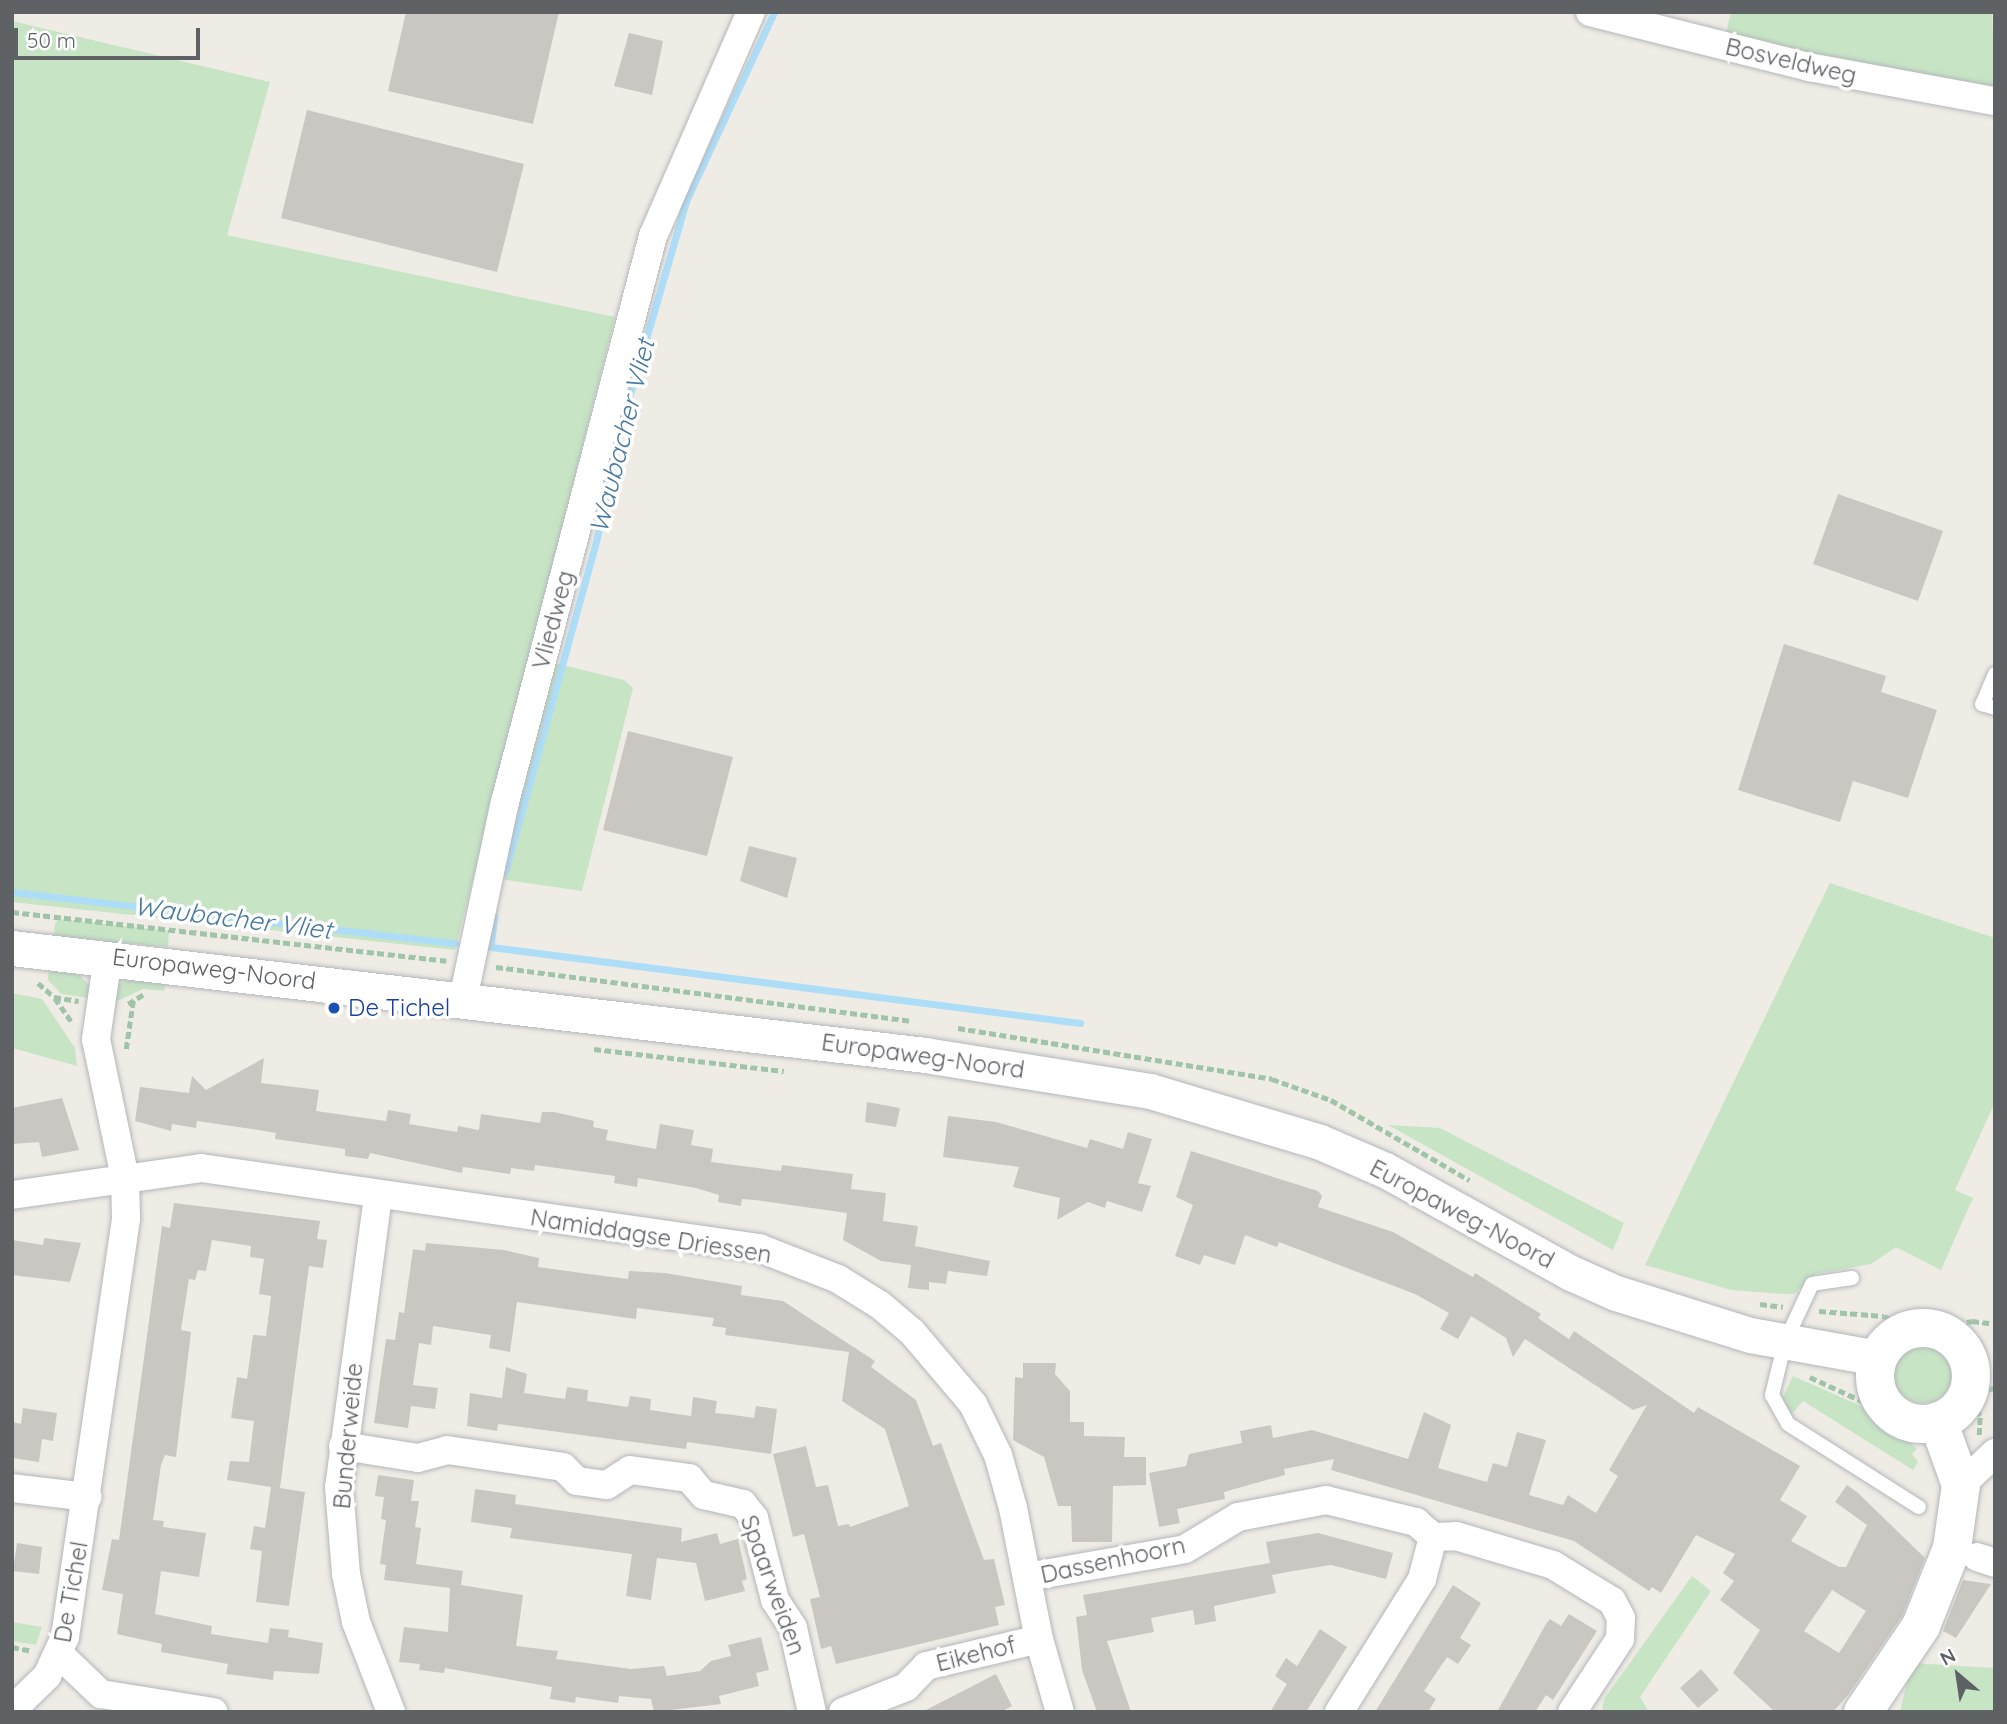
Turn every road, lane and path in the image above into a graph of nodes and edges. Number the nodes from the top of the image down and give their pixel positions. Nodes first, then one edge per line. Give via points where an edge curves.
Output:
1 (751, 12) edge
2 (1590, 12) edge
3 (1995, 101) edge
4 (1995, 674) edge
5 (1995, 708) edge
6 (12, 912) edge
7 (12, 948) edge
8 (108, 957) junction
9 (469, 964) junction
10 (32, 982) dead end
11 (158, 994) dead end
12 (463, 999) junction
13 (101, 1004) junction
14 (125, 1178) junction
15 (12, 1195) edge
16 (378, 1196) junction
17 (1852, 1278) dead end
18 (1995, 1324) edge
19 (1936, 1329) junction
20 (1785, 1342) junction
21 (1878, 1358) junction
22 (1981, 1373) edge
23 (1884, 1405) junction
24 (1938, 1422) junction
25 (343, 1446) junction
26 (1995, 1453) edge
27 (1961, 1485) junction
28 (12, 1488) edge
29 (87, 1497) junction
30 (1919, 1507) dead end
31 (1433, 1537) junction
32 (1027, 1577) junction
33 (1039, 1639) junction
34 (60, 1656) junction
35 (167, 1708) edge
36 (12, 1710) edge
37 (214, 1712) edge
38 (391, 1712) edge
39 (812, 1712) edge
40 (843, 1712) edge
41 (1060, 1712) edge
42 (1339, 1712) edge
43 (1572, 1712) edge
44 (1863, 1712) edge

1 - 9 street, Vliedweg via 653,236 502,814
2 - 3 street, Bosveldweg via 1809,68
4 - 5 lane via 1983,704
6 - 9 path
7 - 8 street, Europaweg-Noord
8 - 12 street, Europaweg-Noord
8 - 13 street, De Tichel
9 - 12 street, Vliedweg
10 - 13 path via 44,985 54,997
11 - 13 path via 143,994 124,1006
12 - 20 street, Europaweg-Noord via 1029,1070 1227,1110 1385,1170 1593,1284 1714,1326
13 - 14 street, De Tichel via 97,1047
14 - 15 street
14 - 16 street, Namiddagse Driessen via 201,1168
14 - 29 street, De Tichel via 126,1218
16 - 25 street, Bunderweide
16 - 32 street, Namiddagse Driessen via 759,1248 838,1279 912,1332 973,1404 998,1455
17 - 20 lane via 1812,1284
18 - 19 path via 1972,1321
19 - 21 main road via 1901,1333
19 - 22 main road via 1961,1346
20 - 21 street, Europaweg-Noord
20 - 23 path via 1795,1370 1864,1402
20 - 30 lane via 1772,1395 1788,1424
21 - 23 main road via 1875,1382
22 - 24 main road via 1960,1406
23 - 24 main road via 1904,1420
24 - 27 main road
25 - 38 street, Bunderweide via 339,1487 345,1574 368,1660
25 - 39 street, Spaarweiden via 418,1458 447,1450 563,1467 577,1481 607,1485 630,1469 689,1478 704,1495 743,1504 754,1518 775,1600 793,1628
26 - 27 street
27 - 44 main road via 1952,1548 1936,1594 1921,1626
28 - 29 street
29 - 34 street, De Tichel
31 - 32 street, Dassenhoorn via 1416,1522 1326,1500 1238,1517 1185,1549
31 - 42 street via 1422,1579
31 - 43 street, Dassenhoorn via 1457,1536 1553,1565 1612,1601 1622,1618 1620,1639
32 - 33 street, Namiddagse Driessen
33 - 40 street, Eikehof via 926,1666 906,1687
33 - 41 street, Namiddagse Driessen
34 - 35 street via 101,1694
34 - 36 street, De Tichel via 47,1676
35 - 37 street

